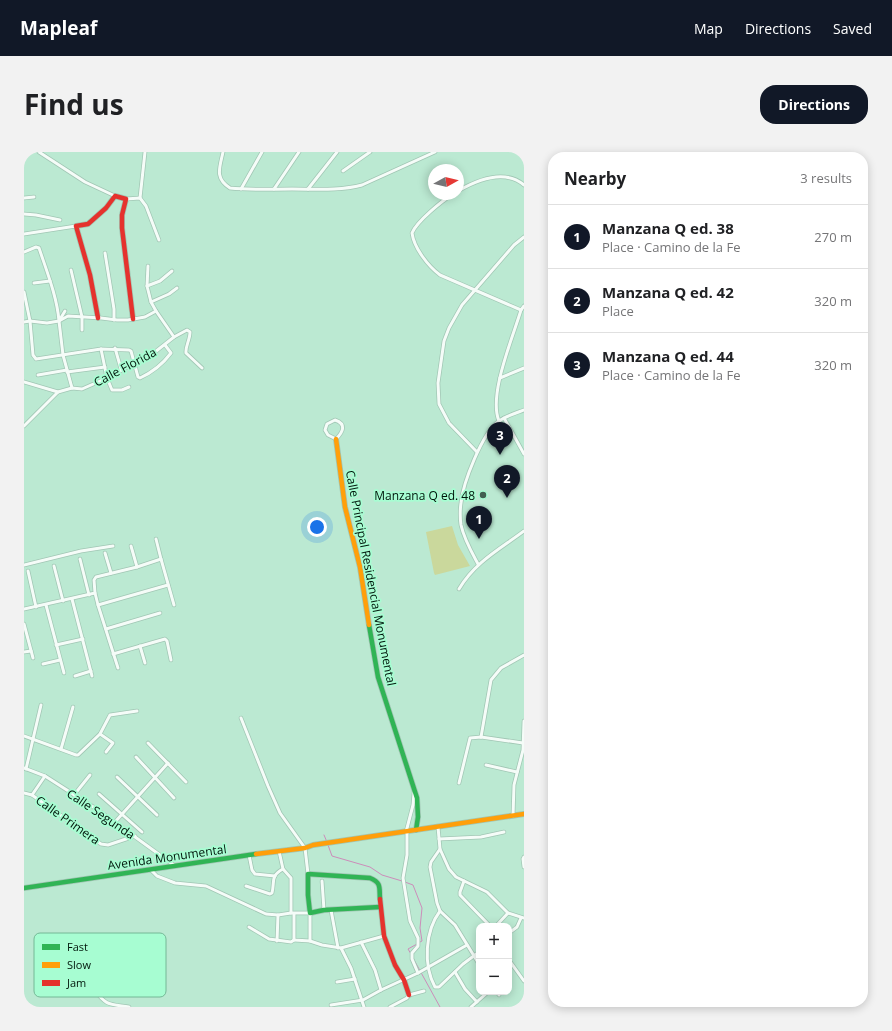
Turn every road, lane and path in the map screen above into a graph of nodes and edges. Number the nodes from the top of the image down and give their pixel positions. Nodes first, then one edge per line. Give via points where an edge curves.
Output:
1 (39, 152) edge
2 (145, 152) edge
3 (223, 152) edge
4 (262, 152) edge
5 (300, 152) edge
6 (337, 152) edge
7 (370, 152) edge
8 (435, 152) edge
9 (343, 171) dead end
10 (524, 185) edge
11 (464, 188) edge
12 (241, 189) junction
13 (274, 189) junction
14 (308, 189) junction
15 (116, 196) junction
16 (34, 197) dead end
17 (24, 198) edge
18 (140, 198) junction
19 (126, 199) junction
20 (444, 200) edge
21 (24, 214) edge
22 (60, 220) dead end
23 (76, 226) junction
24 (24, 234) edge
25 (524, 237) edge
26 (160, 240) dead end
27 (24, 252) edge
28 (105, 253) dead end
29 (148, 266) dead end
30 (71, 270) dead end
31 (172, 271) dead end
32 (50, 281) junction
33 (34, 283) dead end
34 (147, 286) junction
35 (177, 288) dead end
36 (474, 290) junction
37 (24, 292) edge
38 (25, 301) edge
39 (151, 302) junction
40 (524, 306) edge
41 (521, 310) junction
42 (65, 311) dead end
43 (156, 311) junction
44 (82, 317) junction
45 (98, 318) junction
46 (133, 319) junction
47 (114, 320) junction
48 (30, 321) junction
49 (59, 321) junction
50 (24, 322) edge
51 (82, 330) dead end
52 (174, 337) junction
53 (165, 345) junction
54 (115, 348) junction
55 (101, 349) junction
56 (62, 355) junction
57 (134, 364) junction
58 (105, 367) junction
59 (202, 368) dead end
60 (524, 368) edge
61 (122, 369) junction
62 (67, 371) junction
63 (38, 375) dead end
64 (107, 378) junction
65 (500, 378) junction
66 (24, 382) edge
67 (129, 387) dead end
68 (72, 388) junction
69 (58, 392) junction
70 (524, 410) edge
71 (504, 418) junction
72 (499, 421) junction
73 (24, 426) edge
74 (336, 439) junction
75 (477, 452) junction
76 (524, 454) edge
77 (524, 531) edge
78 (156, 539) dead end
79 (113, 546) dead end
80 (132, 546) dead end
81 (105, 553) dead end
82 (80, 559) dead end
83 (161, 559) junction
84 (478, 564) junction
85 (24, 565) edge
86 (54, 566) dead end
87 (137, 567) junction
88 (28, 571) dead end
89 (111, 573) junction
90 (168, 585) junction
91 (459, 589) dead end
92 (95, 593) junction
93 (89, 595) junction
94 (72, 599) junction
95 (63, 601) junction
96 (98, 604) junction
97 (46, 605) junction
98 (174, 605) dead end
99 (36, 607) junction
100 (24, 609) edge
101 (160, 613) dead end
102 (24, 624) edge
103 (106, 629) junction
104 (83, 639) junction
105 (56, 645) junction
106 (140, 646) junction
107 (31, 651) junction
108 (24, 652) edge
109 (113, 654) junction
110 (524, 654) edge
111 (33, 658) dead end
112 (60, 660) junction
113 (171, 660) dead end
114 (145, 663) dead end
115 (43, 664) dead end
116 (118, 668) dead end
117 (91, 671) junction
118 (64, 673) dead end
119 (75, 676) dead end
120 (92, 676) dead end
121 (41, 705) dead end
122 (73, 707) dead end
123 (137, 711) dead end
124 (241, 718) dead end
125 (524, 721) edge
126 (100, 734) junction
127 (24, 736) edge
128 (481, 737) junction
129 (34, 739) junction
130 (148, 743) dead end
131 (523, 743) junction
132 (61, 749) junction
133 (106, 752) dead end
134 (136, 757) dead end
135 (168, 763) junction
136 (522, 763) edge
137 (486, 765) dead end
138 (25, 768) edge
139 (517, 772) junction
140 (45, 776) junction
141 (90, 776) dead end
142 (117, 777) dead end
143 (156, 777) junction
144 (186, 782) dead end
145 (459, 783) dead end
146 (414, 787) junction
147 (24, 793) edge
148 (32, 794) junction
149 (100, 794) dead end
150 (74, 795) junction
151 (138, 797) junction
152 (174, 798) dead end
153 (122, 814) junction
154 (411, 814) junction
155 (524, 814) edge
156 (157, 815) dead end
157 (418, 815) junction
158 (514, 816) junction
159 (115, 822) junction
160 (438, 826) junction
161 (416, 830) junction
162 (142, 832) dead end
163 (406, 832) junction
164 (504, 832) dead end
165 (135, 836) junction
166 (439, 839) junction
167 (305, 848) junction
168 (440, 849) junction
169 (279, 851) junction
170 (249, 855) junction
171 (524, 857) edge
172 (175, 866) junction
173 (524, 867) edge
174 (283, 869) junction
175 (150, 870) junction
176 (308, 874) junction
177 (275, 876) junction
178 (322, 881) dead end
179 (464, 881) junction
180 (246, 886) dead end
181 (24, 888) edge
182 (380, 907) junction
183 (324, 910) junction
184 (331, 910) junction
185 (440, 911) junction
186 (292, 913) junction
187 (310, 913) junction
188 (508, 914) junction
189 (278, 915) junction
190 (523, 918) edge
191 (487, 923) edge
192 (499, 923) edge
193 (249, 927) dead end
194 (512, 931) edge
195 (384, 936) junction
196 (294, 940) junction
197 (277, 941) junction
198 (310, 941) junction
199 (361, 942) junction
200 (467, 945) junction
201 (340, 948) junction
202 (474, 955) junction
203 (476, 959) edge
204 (512, 964) edge
205 (427, 967) junction
206 (454, 972) junction
207 (419, 973) junction
208 (355, 979) junction
209 (404, 980) junction
210 (524, 981) edge
211 (337, 982) dead end
212 (381, 990) junction
213 (424, 991) dead end
214 (409, 995) junction
215 (485, 995) edge
216 (100, 997) edge
217 (362, 1000) junction
218 (477, 1002) junction
219 (331, 1005) dead end
220 (129, 1007) edge
221 (364, 1007) edge
222 (390, 1007) edge
223 (472, 1007) edge

1 - 15 street via 85,182
2 - 18 street
3 - 12 street via 219,175 221,181 230,188
4 - 12 street
5 - 13 street
6 - 14 street
7 - 9 street
8 - 14 street via 362,185 338,189
10 - 11 street via 512,178 493,177
12 - 13 street
13 - 14 street
15 - 19 street
15 - 23 street via 94,220
16 - 17 street
18 - 19 street
18 - 26 street
19 - 46 street via 122,228
20 - 36 street via 416,227 412,233 413,237 432,269
21 - 22 street
23 - 24 street
23 - 45 street via 90,275
25 - 36 street
27 - 32 street via 39,248
28 - 47 street
29 - 34 street
30 - 44 street
31 - 34 street via 160,281
32 - 33 street
32 - 49 street
34 - 39 street
35 - 39 street
36 - 41 street
36 - 75 street via 449,328 442,352 438,395 439,404 449,423
37 - 38 street
38 - 48 street
39 - 43 street
40 - 41 street
41 - 65 street
42 - 49 street
43 - 46 street via 145,318
43 - 52 street
44 - 45 street
44 - 49 street via 68,316
44 - 51 street
45 - 47 street
46 - 47 street
48 - 49 street
48 - 50 street
48 - 56 street via 33,356 36,359
49 - 56 street
52 - 53 street, Calle Florida
52 - 59 street, Calle Florida via 187,330 190,332 186,354
53 - 57 street, Calle Florida
53 - 57 street via 171,354 150,374 138,377
54 - 55 street
54 - 57 street via 131,351
54 - 61 street
55 - 56 street
55 - 58 street
56 - 62 street
57 - 61 street, Calle Florida
58 - 62 street
58 - 64 street
60 - 65 street
61 - 64 street, Calle Florida
62 - 63 street
62 - 68 street
64 - 67 street via 112,390
64 - 68 street, Calle Florida via 82,388
65 - 72 street via 496,412
66 - 69 street
68 - 69 street, Calle Florida
69 - 73 street, Calle Florida
70 - 71 street
71 - 72 street
71 - 76 street
72 - 75 street via 491,428
74 - 74 street via 342,433 343,427 340,422 332,421 327,424 325,430
74 - 146 street, Calle Principal Residencial Monumental via 345,507 360,567 378,677
75 - 84 street via 462,494 460,516 463,535
77 - 84 street
78 - 83 street
79 - 85 street
80 - 87 street
81 - 89 street
82 - 93 street
83 - 87 street
83 - 90 street
84 - 91 street
86 - 95 street
87 - 89 street
88 - 99 street
89 - 92 street via 94,578
90 - 96 street
90 - 98 street
92 - 93 street
92 - 96 street
93 - 94 street
94 - 95 street
94 - 104 street
95 - 97 street
96 - 103 street
97 - 99 street
97 - 105 street
99 - 100 street
101 - 103 street
102 - 107 street
103 - 109 street
104 - 105 street
104 - 117 street
105 - 112 street
106 - 109 street
106 - 113 street via 165,639
106 - 114 street
107 - 108 street
107 - 111 street
109 - 116 street
110 - 128 street via 501,668 493,677
112 - 115 street
112 - 118 street
117 - 119 street
117 - 120 street
121 - 129 street
122 - 132 street
123 - 126 street via 110,715
124 - 167 street via 280,813
125 - 131 street
126 - 132 street via 78,755
126 - 133 street via 113,743
127 - 129 street
128 - 131 street
128 - 145 street via 470,738
129 - 132 street
129 - 138 street
130 - 135 street
131 - 136 street
134 - 143 street
135 - 143 street
135 - 144 street
136 - 139 street
137 - 139 street
138 - 140 street, Calle Segunda
139 - 158 street via 514,785
140 - 148 street
140 - 150 street, Calle Segunda
141 - 150 street
142 - 151 street
143 - 151 street
143 - 152 street
146 - 154 street, Calle Principal Residencial Monumental
146 - 157 street, Calle Principal Residencial Monumental
147 - 148 street, Calle Primera
148 - 165 street, Calle Primera via 101,844 108,845
149 - 153 street
150 - 159 street, Calle Segunda
151 - 153 street
151 - 156 street
153 - 159 street
153 - 162 street
154 - 157 street
154 - 163 street, Calle Principal Residencial Monumental
155 - 158 street
157 - 161 street, Calle Principal Residencial Monumental
158 - 160 street
159 - 165 street, Calle Segunda
160 - 161 street
160 - 166 street
161 - 163 street
163 - 167 street, Avenida Monumental
163 - 207 street, Calle Principal Residencial Monumental via 407,856 403,878 410,921 418,938 418,946 412,953 412,959
164 - 166 street via 486,836
165 - 172 street, Calle Segunda
166 - 168 street
167 - 169 street, Avenida Monumental
167 - 176 street
168 - 179 street via 449,869
168 - 185 street via 430,867
169 - 170 street, Avenida Monumental
169 - 174 street
170 - 172 street, Avenida Monumental
170 - 177 street via 255,874
171 - 173 street
172 - 175 street, Avenida Monumental
174 - 177 street
174 - 186 street via 291,878
175 - 181 street, Avenida Monumental
175 - 189 street via 157,876 175,883 206,886 266,914
176 - 182 street via 370,878 377,881
176 - 187 street
177 - 180 street via 270,894
178 - 183 street
179 - 188 street via 487,892
179 - 191 street via 460,895
182 - 184 street
182 - 195 street
183 - 184 street
183 - 187 street
184 - 201 street
185 - 200 street via 455,925
185 - 205 street via 429,933
186 - 187 street
186 - 189 street
186 - 196 street
187 - 198 street
188 - 190 street
188 - 192 street
189 - 197 street
190 - 194 street
193 - 197 street
195 - 199 street
195 - 209 street
196 - 197 street
196 - 198 street
198 - 201 street via 322,946
199 - 201 street
199 - 212 street via 375,970
200 - 202 street
200 - 205 street
201 - 208 street
202 - 203 street
202 - 206 street
204 - 210 street
205 - 206 street via 435,988
205 - 207 street
206 - 218 street
207 - 209 street
208 - 211 street
208 - 217 street
209 - 212 street
209 - 214 street
212 - 217 street
213 - 214 street
214 - 222 street
215 - 218 street
216 - 220 street via 109,1004
217 - 219 street
217 - 221 street
218 - 223 street

